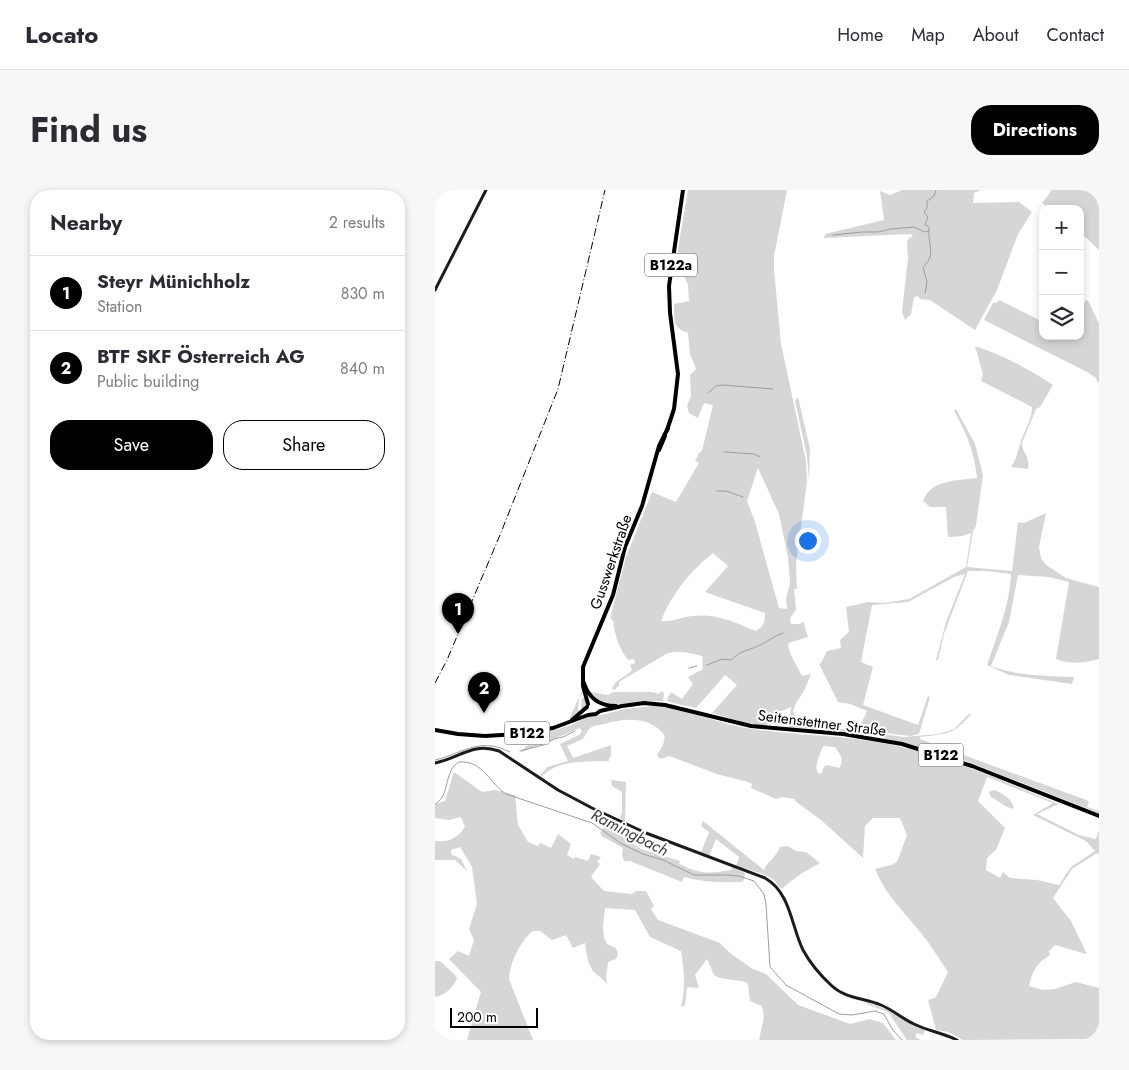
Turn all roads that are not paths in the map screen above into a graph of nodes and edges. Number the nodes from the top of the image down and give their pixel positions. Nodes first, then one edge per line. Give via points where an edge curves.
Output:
1 (486, 190) edge
2 (683, 190) edge
3 (435, 290) edge
4 (582, 679) junction
5 (595, 700) junction
6 (601, 704) junction
7 (588, 706) junction
8 (622, 706) junction
9 (601, 711) junction
10 (591, 714) junction
11 (569, 723) junction
12 (435, 730) edge
13 (435, 763) edge
14 (1099, 816) edge
15 (957, 1040) edge

1 - 3 main road
2 - 4 main road, Gusswerkstraße / B122a via 669,286 678,374 674,409 625,547 613,595 585,661
4 - 5 main road
4 - 7 main road, Gusswerkstraße / B122a
5 - 6 main road, B122
5 - 7 main road, B122
6 - 8 main road, Seitenstettner Straße / B122
6 - 9 main road
7 - 10 main road
7 - 11 main road, B122
8 - 9 main road, Seitenstettner Straße / B122
8 - 14 main road, Seitenstettner Straße / B122 via 665,705 757,727 843,734 902,744 971,766
9 - 10 main road, B122
10 - 11 main road, B122
11 - 12 main road, B122 via 534,732 501,735
13 - 15 main road via 465,751 481,748 499,751 576,800 632,827 758,875 774,884 785,899 805,953 835,989 882,1005 916,1025

